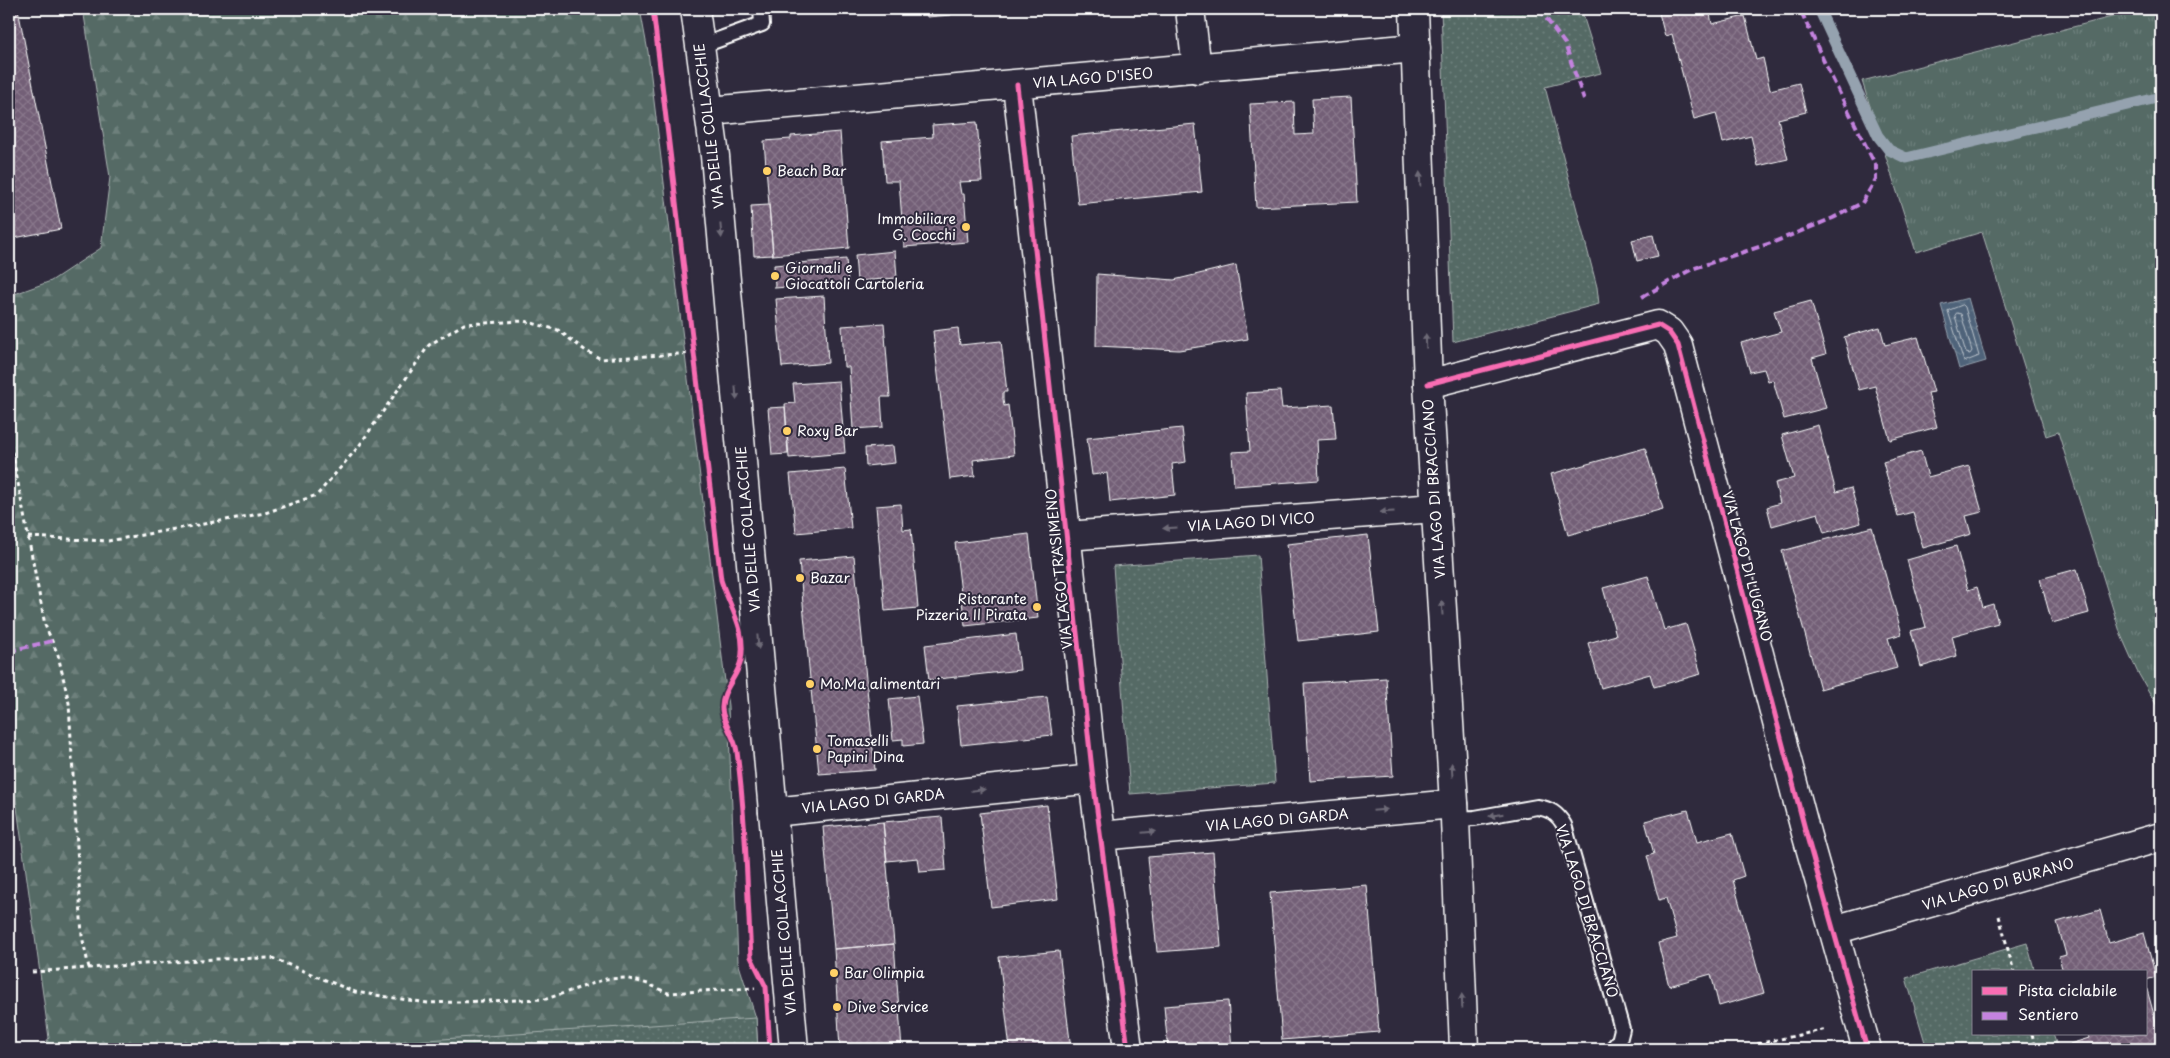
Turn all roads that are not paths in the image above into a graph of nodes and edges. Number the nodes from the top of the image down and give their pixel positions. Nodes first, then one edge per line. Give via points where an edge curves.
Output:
1 (695, 9) edge
2 (761, 9) edge
3 (1190, 9) edge
4 (1414, 9) edge
5 (701, 46) junction
6 (1416, 48) junction
7 (1197, 68) junction
8 (1018, 85) junction
9 (710, 111) junction
10 (1428, 384) junction
11 (1435, 508) junction
12 (1067, 536) junction
13 (1093, 779) junction
14 (773, 812) junction
15 (1454, 812) junction
16 (1100, 836) junction
17 (2161, 837) edge
18 (1834, 930) junction
19 (794, 1049) edge
20 (1128, 1049) edge
21 (1464, 1049) edge
22 (1612, 1049) edge
23 (1867, 1049) edge

1 - 5 street, VIA DELLE COLLACCHIE
2 - 5 lane via 762,24
3 - 7 street
4 - 6 street, VIA LAGO DI BRACCIANO
5 - 9 street, VIA DELLE COLLACCHIE
6 - 7 street, VIA LAGO D'ISEO
10 -> 6 street, VIA LAGO DI BRACCIANO
7 - 8 street, VIA LAGO D'ISEO
8 - 9 street, VIA LAGO D'ISEO
8 - 12 street, VIA LAGO TRASIMENO
9 -> 14 street, VIA DELLE COLLACCHIE
10 - 11 street, VIA LAGO DI BRACCIANO
10 - 18 street, VIA LAGO DI LUGANO via 1658,325 1670,332 1678,345 1803,824
11 -> 12 street, VIA LAGO DI VICO
15 -> 11 street, VIA LAGO DI BRACCIANO
12 - 13 street, VIA LAGO TRASIMENO
14 -> 13 street, VIA LAGO DI GARDA
13 - 16 street, VIA LAGO TRASIMENO
14 - 19 street, VIA DELLE COLLACCHIE
16 -> 15 street, VIA LAGO DI GARDA
21 -> 15 street, VIA LAGO DI BRACCIANO
22 -> 15 lane, VIA LAGO DI BRACCIANO via 1619,1041 1622,1029 1564,825 1558,816 1537,807 1475,818
16 - 20 street, VIA LAGO TRASIMENO
17 - 18 street, VIA LAGO DI BURANO
18 - 23 street, VIA LAGO DI LUGANO

